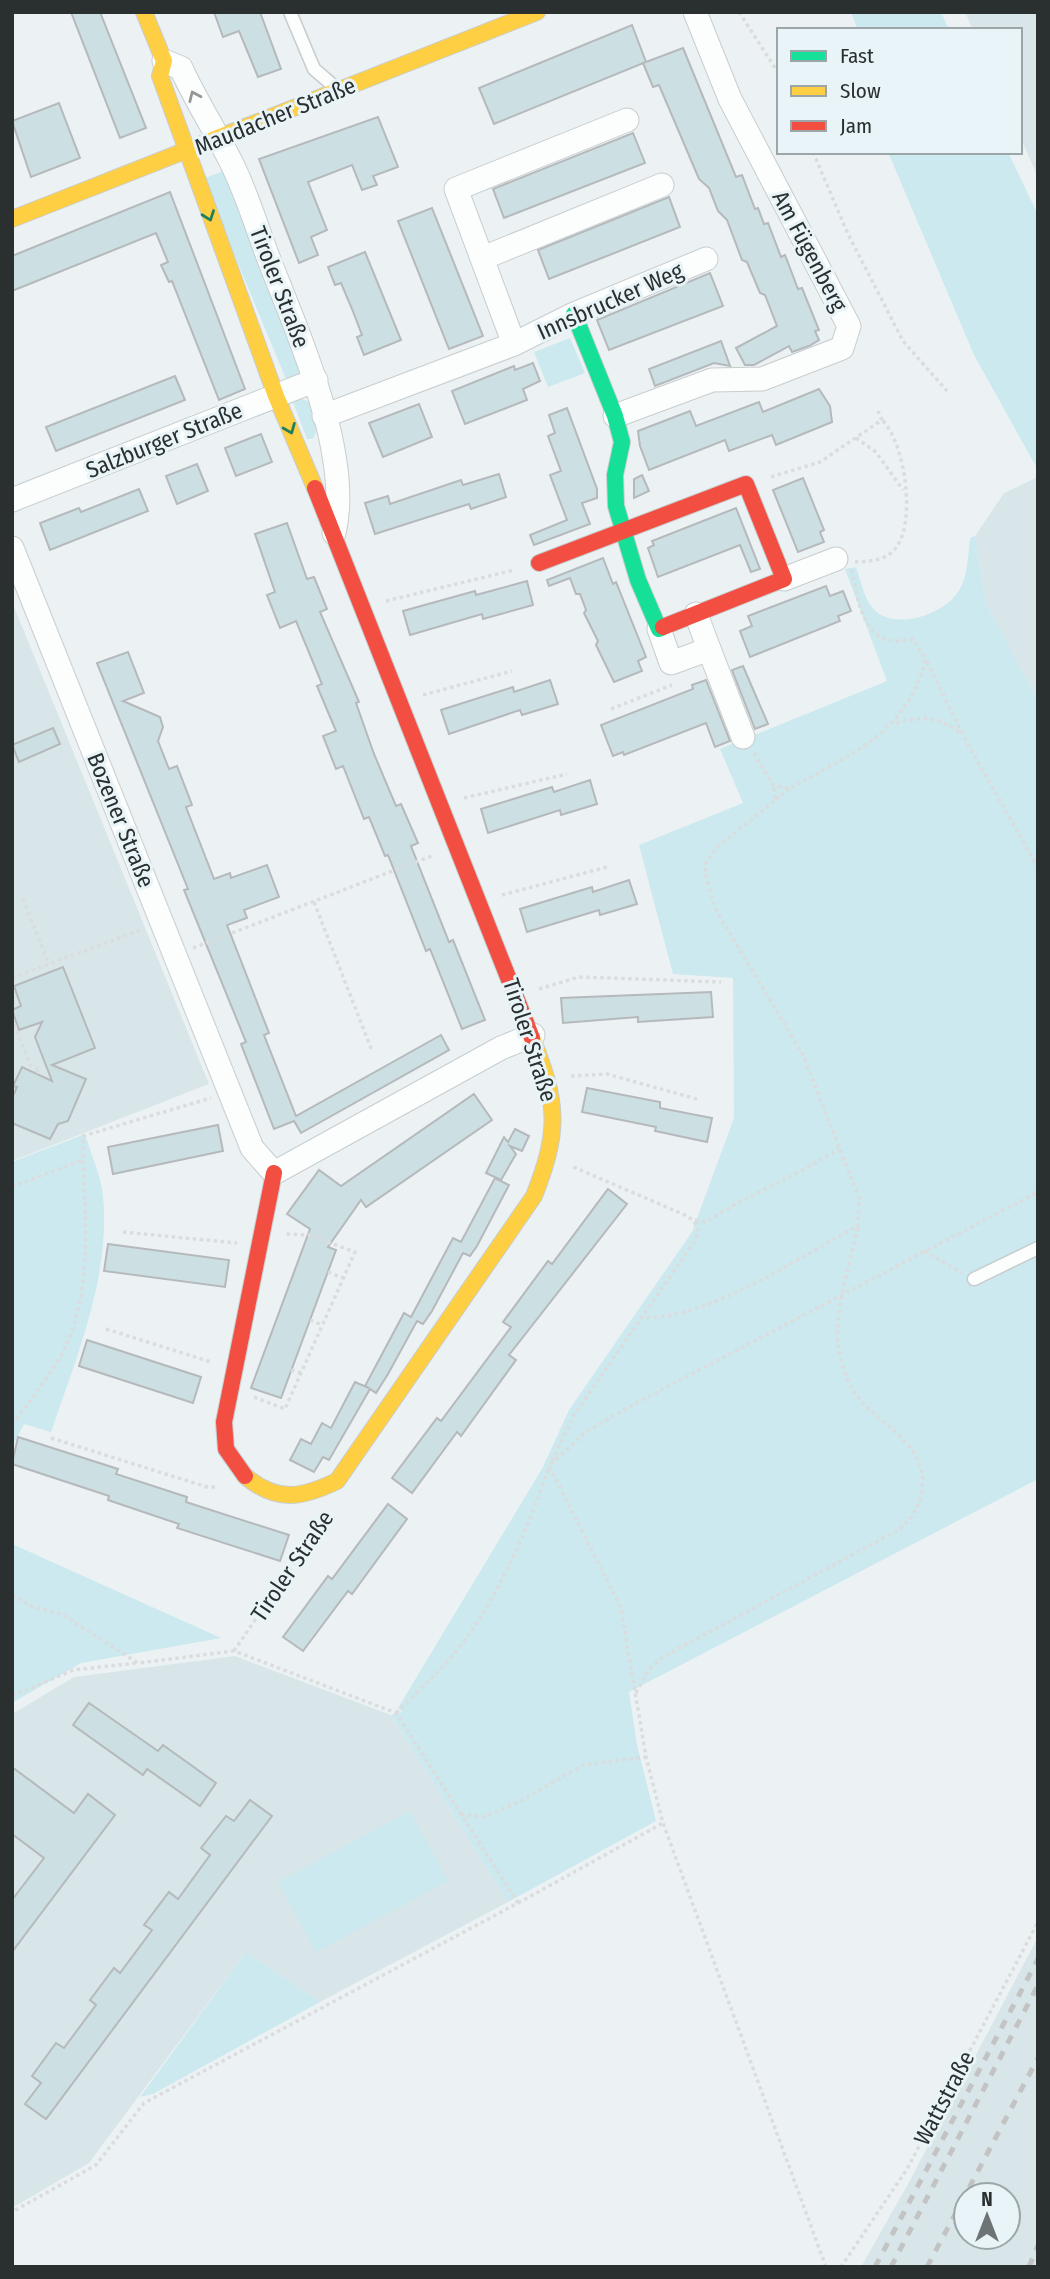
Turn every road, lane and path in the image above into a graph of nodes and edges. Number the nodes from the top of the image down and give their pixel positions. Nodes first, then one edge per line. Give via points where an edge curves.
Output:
1 (144, 12) edge
2 (290, 12) edge
3 (695, 12) edge
4 (739, 12) edge
5 (532, 13) edge
6 (164, 61) junction
7 (777, 71) edge
8 (339, 90) junction
9 (627, 120) dead end
10 (217, 139) junction
11 (187, 151) junction
12 (814, 154) edge
13 (662, 185) dead end
14 (12, 219) edge
15 (483, 258) junction
16 (706, 259) dead end
17 (574, 314) junction
18 (514, 344) junction
19 (316, 380) junction
20 (947, 391) dead end
21 (276, 396) junction
22 (878, 411) dead end
23 (324, 416) junction
24 (615, 416) junction
25 (882, 420) junction
26 (856, 438) junction
27 (330, 440) junction
28 (299, 452) junction
29 (746, 484) junction
30 (904, 491) junction
31 (12, 500) edge
32 (623, 532) junction
33 (334, 533) junction
34 (12, 548) edge
35 (843, 561) junction
36 (539, 563) joint
37 (784, 579) junction
38 (363, 607) junction
39 (696, 614) junction
40 (659, 629) junction
41 (709, 649) junction
42 (926, 660) junction
43 (671, 663) junction
44 (512, 671) dead end
45 (401, 702) junction
46 (611, 709) dead end
47 (894, 724) junction
48 (963, 734) junction
49 (743, 737) joint
50 (567, 774) dead end
51 (773, 785) junction
52 (789, 789) junction
53 (776, 800) junction
54 (441, 803) junction
55 (458, 845) junction
56 (607, 867) dead end
57 (1038, 868) edge
58 (23, 899) dead end
59 (314, 901) junction
60 (480, 901) junction
61 (162, 922) junction
62 (175, 956) junction
63 (49, 964) junction
64 (12, 978) edge
65 (721, 982) dead end
66 (517, 996) junction
67 (13, 1020) edge
68 (533, 1035) junction
69 (372, 1051) dead end
70 (36, 1073) dead end
71 (548, 1078) junction
72 (230, 1093) junction
73 (697, 1099) dead end
74 (839, 1148) junction
75 (550, 1156) junction
76 (83, 1160) junction
77 (274, 1173) junction
78 (12, 1187) edge
79 (1038, 1192) edge
80 (693, 1220) junction
81 (858, 1226) junction
82 (123, 1232) dead end
83 (261, 1239) junction
84 (1038, 1248) edge
85 (924, 1251) junction
86 (328, 1272) dead end
87 (343, 1278) junction
88 (974, 1279) joint
89 (845, 1293) junction
90 (640, 1317) junction
91 (310, 1320) dead end
92 (322, 1325) junction
93 (106, 1329) dead end
94 (233, 1369) junction
95 (291, 1370) dead end
96 (301, 1373) junction
97 (230, 1387) junction
98 (12, 1425) edge
99 (51, 1438) dead end
100 (550, 1466) junction
101 (240, 1474) junction
102 (337, 1481) junction
103 (12, 1595) edge
104 (233, 1651) junction
105 (138, 1663) junction
106 (635, 1695) junction
107 (12, 1696) edge
108 (396, 1713) junction
109 (646, 1757) junction
110 (461, 1815) junction
111 (663, 1823) junction
112 (518, 1903) junction
113 (1038, 1922) edge
114 (12, 2212) edge
115 (826, 2267) edge
116 (841, 2267) edge

1 - 6 street, Tiroler Straße
2 - 8 lane via 314,69
3 - 24 street, Am Fügenberg via 730,99 849,326 842,348 762,379 712,380
4 - 7 path
5 - 8 street, Maudacher Straße
10 -> 6 street, Tiroler Straße via 181,68
6 - 11 street, Tiroler Straße via 160,76
8 - 10 street, Maudacher Straße
9 - 15 street, Innsbrucker Weg via 456,190
10 - 11 street, Maudacher Straße
10 - 19 street, Tiroler Straße via 231,162
11 - 14 street, Maudacher Straße
11 -> 21 street, Tiroler Straße
12 - 20 path via 848,234 903,341
13 - 15 street
15 - 18 street, Innsbrucker Weg
16 - 17 street, Innsbrucker Weg
17 - 18 street, Innsbrucker Weg
17 - 24 street
18 - 23 street, Innsbrucker Weg
19 - 21 street, Salzburger Straße
19 - 23 street, Tiroler Straße
21 -> 28 street, Tiroler Straße
21 - 31 street, Salzburger Straße
22 - 25 path
23 - 27 street, Tiroler Straße
24 - 32 street via 622,442 615,475
25 - 26 path
25 - 30 path via 900,447
26 - 29 path via 820,462
26 - 30 path via 876,452
27 - 28 street
27 - 33 street, Tiroler Straße via 340,512
28 - 33 street, Tiroler Straße
29 - 32 street
29 - 37 street
30 - 35 path via 904,525 896,548 874,561
32 - 36 street
32 - 40 street
33 - 38 street, Tiroler Straße
34 - 61 street, Bozener Straße
35 - 37 street
35 - 42 path via 864,621 873,633 900,642 913,639
36 - 38 path
37 - 39 street
38 - 45 street, Tiroler Straße
39 - 40 street
39 - 41 street
40 - 43 street
41 - 43 street
41 - 49 street
42 - 47 path via 920,683
42 - 48 path
43 - 46 path via 678,683
44 - 45 path
45 - 54 street, Tiroler Straße
47 - 48 path via 934,718
47 - 52 path
48 - 57 path
49 - 51 path
50 - 54 path
51 - 52 path
51 - 53 path
52 - 53 path
53 - 74 path via 716,848 705,864 706,877 716,910 803,1055
54 - 55 street, Tiroler Straße
55 - 59 path
55 - 60 street, Tiroler Straße
56 - 60 path
58 - 63 path
59 - 62 path
59 - 69 path
60 - 66 street, Tiroler Straße
61 - 62 street, Bozener Straße
61 - 63 path
62 - 72 street, Bozener Straße
63 - 64 path
65 - 66 path via 579,977
66 - 68 street, Tiroler Straße
67 - 70 path via 30,1065 40,1069
68 - 71 street, Tiroler Straße
68 - 77 street via 501,1048
71 - 73 path via 607,1074
71 - 75 street, Tiroler Straße via 554,1115
72 - 76 path via 83,1136
72 - 77 street, Bozener Straße via 252,1148
74 - 80 path via 705,1222
74 - 81 path via 859,1198
75 - 80 path
75 - 102 street, Tiroler Straße via 534,1196
76 - 78 path
76 - 98 path via 84,1270 78,1308 60,1357
77 - 83 street
79 - 85 path
80 - 90 path via 698,1230 695,1239
81 - 89 path
81 - 90 path via 680,1315
82 - 83 path
83 - 87 path via 309,1235 355,1252
83 - 94 street
84 - 88 lane
85 - 88 path
85 - 89 path
86 - 87 path
87 - 92 path
89 - 100 path via 625,1409 586,1432
89 - 106 path via 835,1317 839,1351 851,1388 917,1457 924,1475 914,1516 900,1530 663,1657 649,1669
90 - 100 path via 573,1415
91 - 92 path
92 - 96 path
93 - 94 path
94 - 97 street
95 - 96 path
96 - 97 path via 285,1409
97 - 101 street via 224,1422 226,1450
99 - 101 path via 207,1486 220,1486
100 - 106 path via 621,1608
100 - 108 path via 530,1523 478,1619 453,1655
101 - 102 street via 279,1494 307,1495
102 - 104 path, Tiroler Straße via 337,1499
103 - 105 path via 33,1607 61,1614
104 - 105 path
104 - 108 path
105 - 107 path via 74,1670
106 - 109 path
108 - 110 path
109 - 110 path via 583,1765 483,1817
109 - 111 path
110 - 112 path
111 - 112 path
111 - 115 path
112 - 114 path via 144,2103 96,2165
113 - 116 path, Wattstraße via 907,2169

